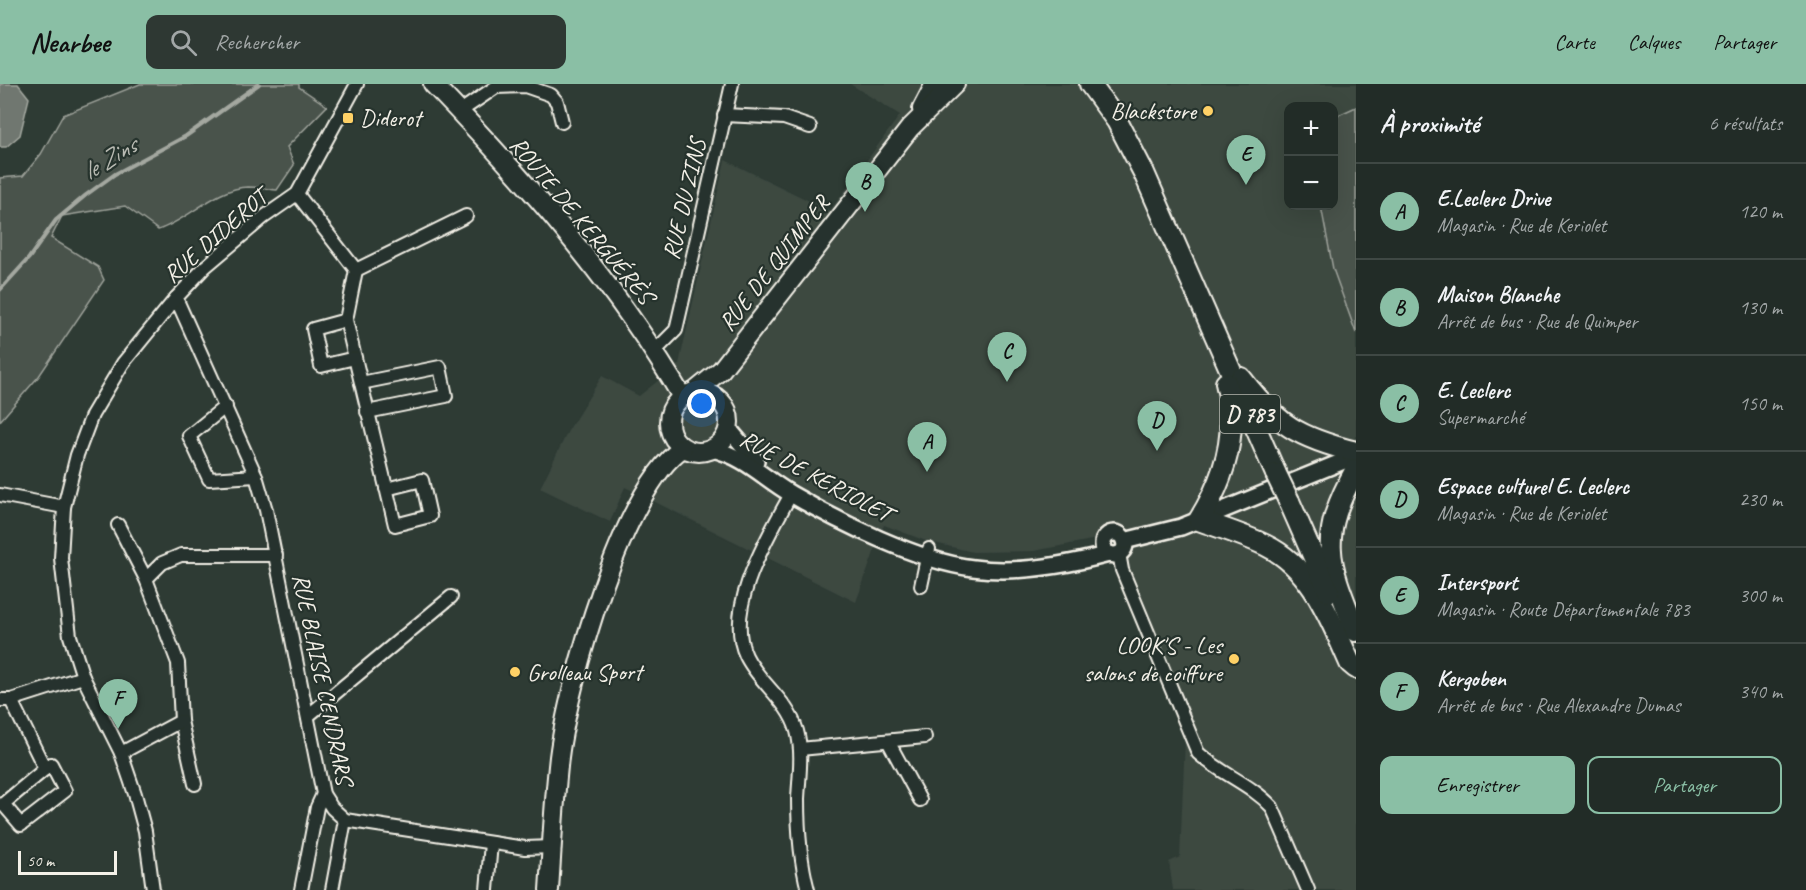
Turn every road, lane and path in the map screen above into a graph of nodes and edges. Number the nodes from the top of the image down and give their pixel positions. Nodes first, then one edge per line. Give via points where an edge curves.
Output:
1 (357, 84) edge
2 (433, 84) edge
3 (732, 84) edge
4 (935, 84) edge
5 (955, 84) edge
6 (1090, 84) edge
7 (1106, 84) edge
8 (459, 112) junction
9 (724, 115) junction
10 (1117, 121) junction
11 (562, 122) dead end
12 (810, 127) dead end
13 (910, 128) junction
14 (297, 194) junction
15 (466, 216) dead end
16 (356, 270) junction
17 (176, 298) junction
18 (346, 320) junction
19 (655, 351) junction
20 (1223, 354) junction
21 (355, 358) junction
22 (721, 370) junction
23 (361, 383) junction
24 (688, 394) junction
25 (719, 399) junction
26 (225, 406) junction
27 (367, 412) junction
28 (728, 428) junction
29 (670, 432) junction
30 (683, 448) junction
31 (712, 449) junction
32 (1356, 452) edge
33 (1356, 456) edge
34 (1356, 470) edge
35 (256, 476) junction
36 (386, 489) dead end
37 (791, 494) junction
38 (0, 495) edge
39 (64, 507) junction
40 (1200, 520) junction
41 (118, 525) dead end
42 (622, 537) junction
43 (1114, 548) junction
44 (929, 552) junction
45 (276, 555) junction
46 (146, 579) junction
47 (921, 586) dead end
48 (450, 597) dead end
49 (1356, 631) edge
50 (1356, 654) edge
51 (1356, 668) edge
52 (83, 677) junction
53 (5, 700) edge
54 (309, 715) junction
55 (181, 721) junction
56 (925, 737) dead end
57 (888, 741) junction
58 (800, 749) junction
59 (121, 753) junction
60 (45, 769) junction
61 (195, 784) dead end
62 (323, 794) junction
63 (920, 800) dead end
64 (345, 820) junction
65 (491, 843) junction
66 (552, 847) junction
67 (153, 890) edge
68 (301, 890) edge
69 (332, 890) edge
70 (487, 890) edge
71 (549, 890) edge
72 (808, 890) edge
73 (1308, 890) edge

1 - 14 street, RUE DIDEROT
2 - 8 main road, ROUTE DE KERGUÉRÈS
3 - 9 street, RUE DU ZINS
4 - 13 main road, RUE DE QUIMPER
5 - 13 main road, RUE DE QUIMPER
6 - 10 main road, D 783
7 - 10 main road, D 783
8 - 11 street via 496,87 525,86 551,95
8 - 19 main road, ROUTE DE KERGUÉRÈS via 566,233 622,302
9 - 12 street via 784,118
9 - 19 street, RUE DU ZINS via 676,330
10 - 20 main road, D 783
13 - 22 main road, RUE DE QUIMPER
14 - 16 street
14 - 17 street, RUE DIDEROT via 205,267
15 - 16 street
16 - 18 street
17 - 26 street, RUE BLAISE CENDRARS
17 - 39 street, RUE DIDEROT via 123,363 92,415 76,455
18 - 21 street
18 - 21 street via 314,329 321,366
19 - 24 main road, ROUTE DE KERGUÉRÈS
20 - 32 main road via 1268,411 1290,429 1316,442
20 - 40 main road via 1233,431 1223,468
20 - 50 main road, D 783, bridge
21 - 23 street
22 - 24 main road, RUE DE QUIMPER
22 - 25 main road
23 - 27 street
23 - 27 street via 440,367 446,396
24 - 25 main road via 708,393
24 - 29 main road via 670,412
25 - 28 main road via 728,413
26 - 35 street, RUE BLAISE CENDRARS
26 - 35 street via 189,436 209,479
27 - 36 street
28 - 31 main road
28 - 44 street, RUE DE KERIOLET via 747,453 789,484 854,519
29 - 30 main road
29 - 42 main road via 633,497 622,525
30 - 31 main road via 693,452
30 - 42 main road via 662,465
31 - 37 street, RUE DE KERIOLET via 743,459
33 - 40 street, RUE DE KERIOLET
34 - 49 main road via 1330,528 1330,550 1332,571
35 - 45 street, RUE BLAISE CENDRARS
37 - 44 street, RUE DE KERIOLET via 903,548
37 - 58 street via 755,565 741,602 740,628 746,656 783,703 797,731
38 - 39 street
39 - 52 street, RUE DIDEROT via 63,593 70,636
40 - 43 street, RUE DE KERIOLET
40 - 51 main road via 1266,545 1294,564 1317,592 1350,663
41 - 46 street
42 - 66 main road via 592,619 573,692 560,755
43 - 44 street, RUE DE KERIOLET via 999,561
43 - 73 street via 1198,753 1272,807
44 - 47 street
45 - 46 street via 181,555 162,563
45 - 54 street, RUE BLAISE CENDRARS
46 - 55 street via 178,663
48 - 54 street
52 - 53 street
52 - 59 street, RUE DIDEROT
53 - 60 street
54 - 62 street, RUE BLAISE CENDRARS
55 - 59 street
55 - 61 street
56 - 57 street
57 - 58 street
57 - 63 street
58 - 72 street via 798,829
59 - 67 street, RUE DIDEROT via 145,831
60 - 60 street via 3,804 21,825 65,791 51,764
62 - 64 street, RUE BLAISE CENDRARS
62 - 68 street
64 - 65 street, RUE BLAISE CENDRARS
64 - 69 street
65 - 66 street, RUE BLAISE CENDRARS
65 - 70 street
66 - 71 main road

